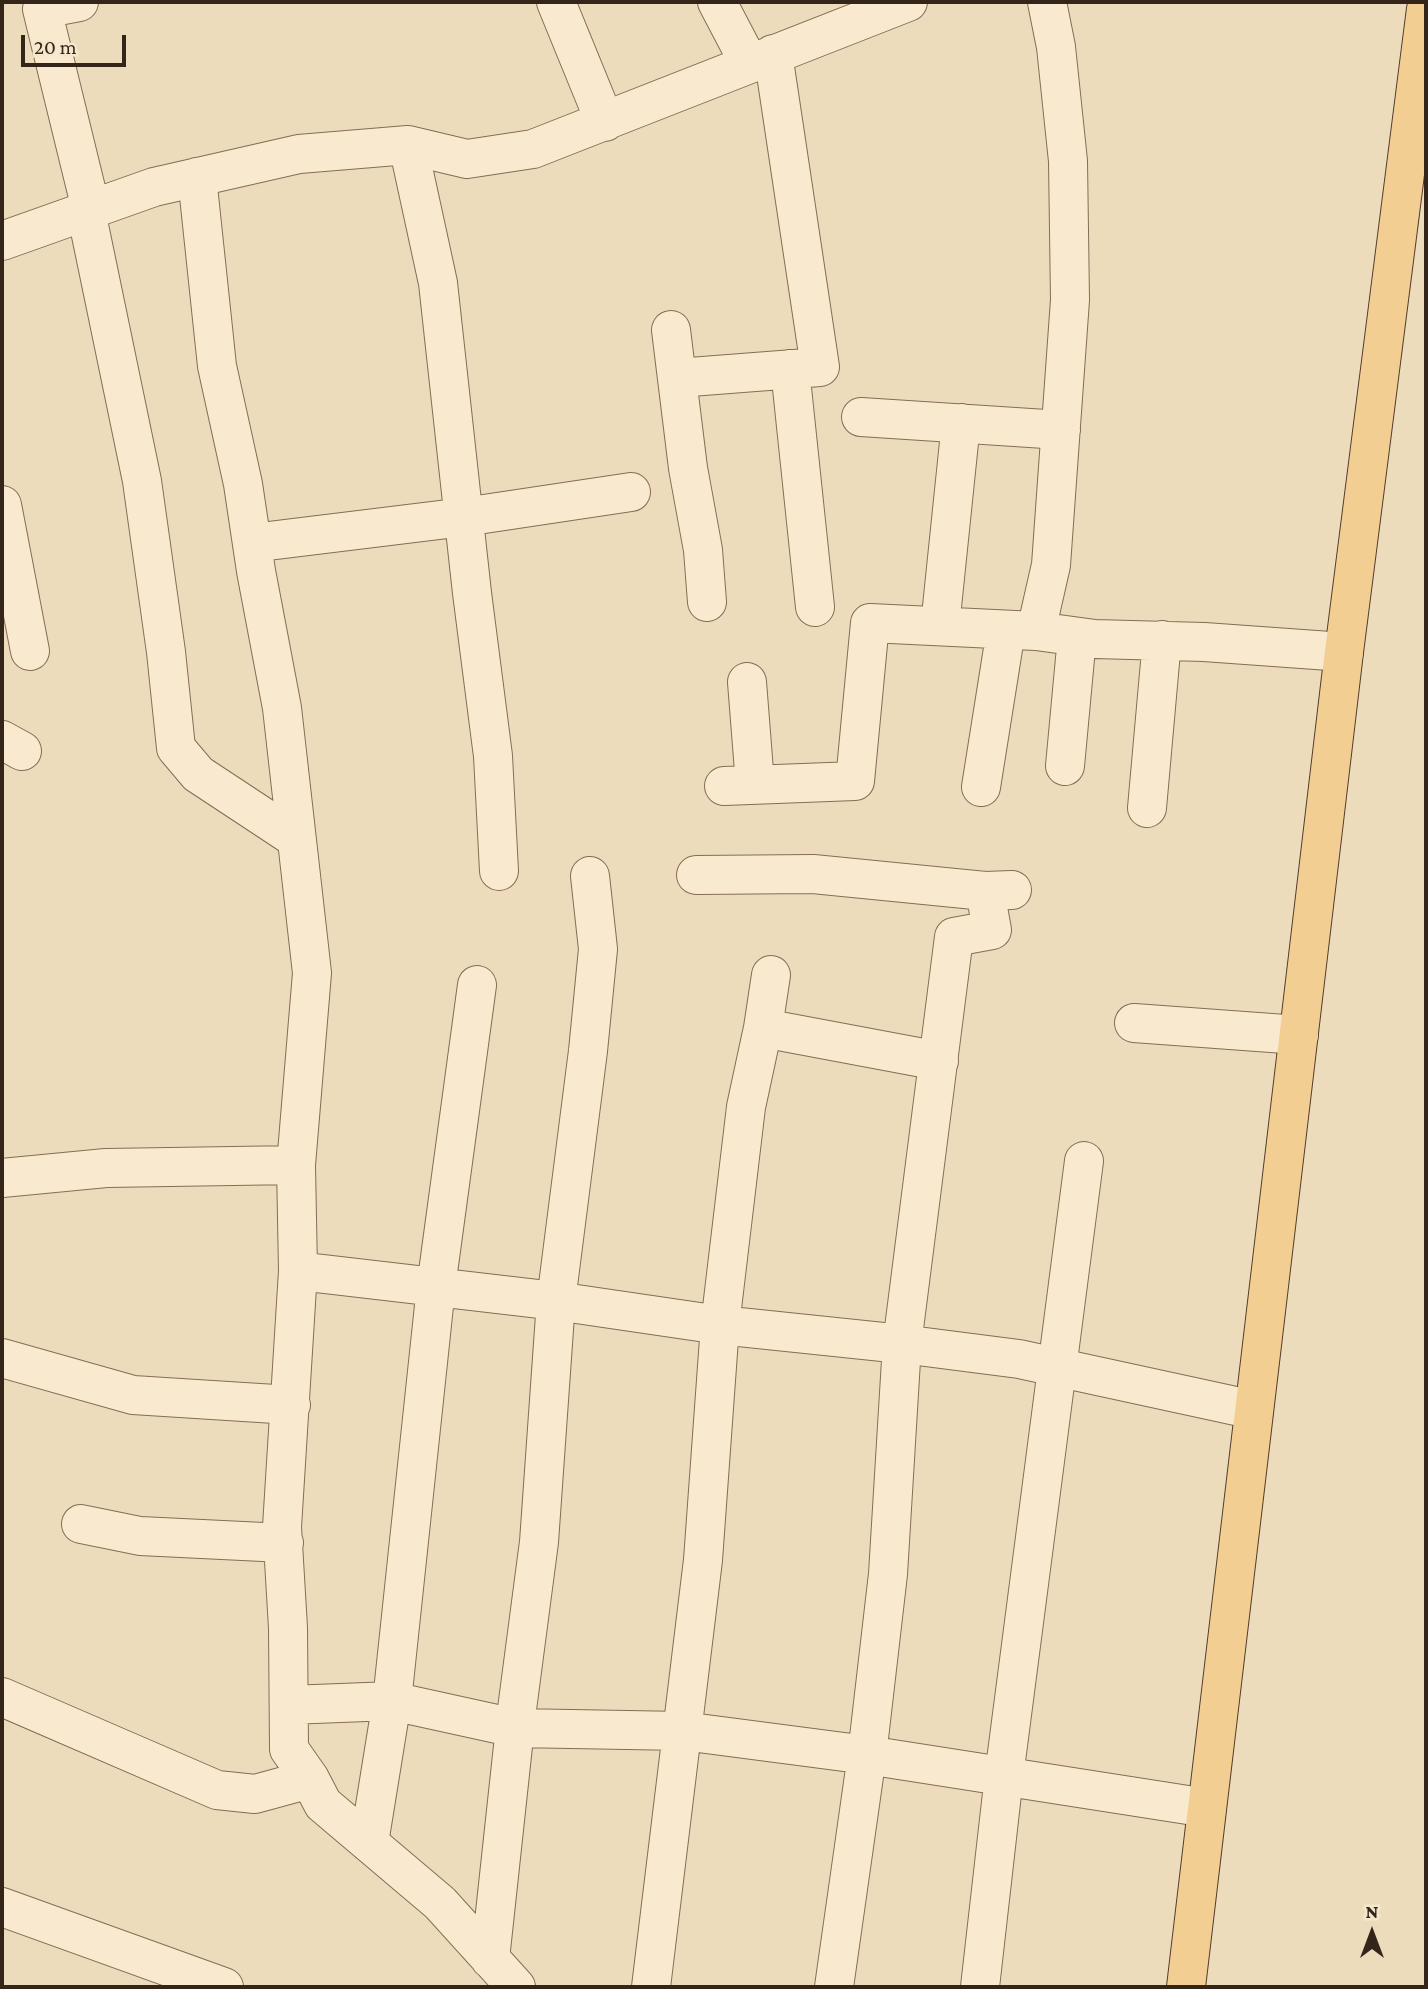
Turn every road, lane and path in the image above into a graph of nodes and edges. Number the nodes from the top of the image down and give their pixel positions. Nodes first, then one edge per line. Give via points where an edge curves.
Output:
1 (79, 2) edge
2 (556, 2) edge
3 (718, 2) edge
4 (1047, 2) edge
5 (891, 5) edge
6 (1426, 9) edge
7 (761, 58) junction
8 (605, 122) junction
9 (408, 145) junction
10 (197, 177) junction
11 (88, 210) junction
12 (2, 241) edge
13 (671, 330) dead end
14 (790, 369) junction
15 (677, 378) junction
16 (861, 417) dead end
17 (961, 423) junction
18 (1061, 430) junction
19 (631, 492) dead end
20 (2, 505) edge
21 (464, 517) junction
22 (252, 543) junction
23 (708, 602) dead end
24 (815, 607) dead end
25 (940, 626) junction
26 (1021, 631) junction
27 (1077, 637) junction
28 (1162, 640) junction
29 (30, 651) dead end
30 (1344, 652) junction
31 (747, 682) dead end
32 (1065, 766) dead end
33 (981, 787) dead end
34 (1147, 808) dead end
35 (295, 838) junction
36 (499, 871) dead end
37 (696, 875) dead end
38 (590, 876) dead end
39 (771, 975) dead end
40 (477, 985) dead end
41 (1134, 1023) dead end
42 (763, 1028) junction
43 (1299, 1035) junction
44 (939, 1061) junction
45 (1084, 1161) dead end
46 (296, 1165) junction
47 (2, 1178) edge
48 (298, 1271) junction
49 (436, 1287) junction
50 (556, 1301) junction
51 (720, 1325) junction
52 (902, 1344) junction
53 (2, 1358) edge
54 (1057, 1369) junction
55 (291, 1405) junction
56 (1254, 1410) junction
57 (80, 1524) dead end
58 (285, 1543) junction
59 (2, 1697) edge
60 (392, 1701) junction
61 (289, 1706) junction
62 (515, 1728) junction
63 (683, 1731) junction
64 (867, 1755) junction
65 (1004, 1776) junction
66 (310, 1779) junction
67 (1207, 1808) junction
68 (369, 1843) junction
69 (2, 1906) edge
70 (489, 1959) junction
71 (223, 1987) edge
72 (516, 1987) edge
73 (651, 1987) edge
74 (834, 1987) edge
75 (980, 1987) edge
76 (1186, 1987) edge

1 - 11 street via 42,9
2 - 8 street
3 - 7 street
4 - 18 street via 1068,161 1070,300
5 - 7 street
6 - 30 main road
7 - 8 street
7 - 14 street via 820,367
8 - 9 street via 533,149 467,159
9 - 10 street via 299,154
9 - 21 street via 438,283
10 - 11 street
10 - 22 street via 217,366
11 - 12 street
11 - 35 street via 142,481 176,748 198,774
13 - 15 street
14 - 15 street
14 - 24 street
15 - 23 street
16 - 17 street
17 - 18 street
17 - 25 street
18 - 26 street via 1051,565
19 - 21 street
20 - 29 street
21 - 22 street
21 - 36 street via 493,756
22 - 35 street via 282,708
25 - 26 street
25 - 31 street via 870,623 855,781 740,785
26 - 27 street
26 - 33 street
27 - 28 street
27 - 32 street
28 - 30 street
28 - 34 street
30 - 43 main road
35 - 46 street via 312,973
37 - 44 street via 813,874 998,890 992,930 954,937
38 - 50 street via 598,949
39 - 42 street
40 - 49 street
41 - 43 street
42 - 44 street
42 - 51 street via 746,1107
43 - 56 main road
44 - 52 street
45 - 54 street
46 - 47 street via 106,1168
46 - 48 street
48 - 49 street
48 - 55 street
49 - 50 street
49 - 60 street
50 - 51 street
50 - 62 street via 539,1542
51 - 52 street
51 - 63 street via 703,1560
52 - 54 street via 1019,1359
52 - 64 street via 888,1574
53 - 55 street via 133,1395
54 - 56 street
54 - 65 street
55 - 58 street via 282,1527
56 - 67 main road
57 - 58 street via 140,1536
58 - 61 street
59 - 66 street via 217,1790 255,1794
60 - 61 street
60 - 62 street
60 - 68 street
61 - 66 street via 289,1749
62 - 63 street
62 - 70 street
63 - 64 street
63 - 73 street
64 - 65 street
64 - 74 street
65 - 67 street
65 - 75 street
66 - 68 street via 323,1804
67 - 76 main road
68 - 70 street via 440,1903
69 - 71 street
70 - 72 street

